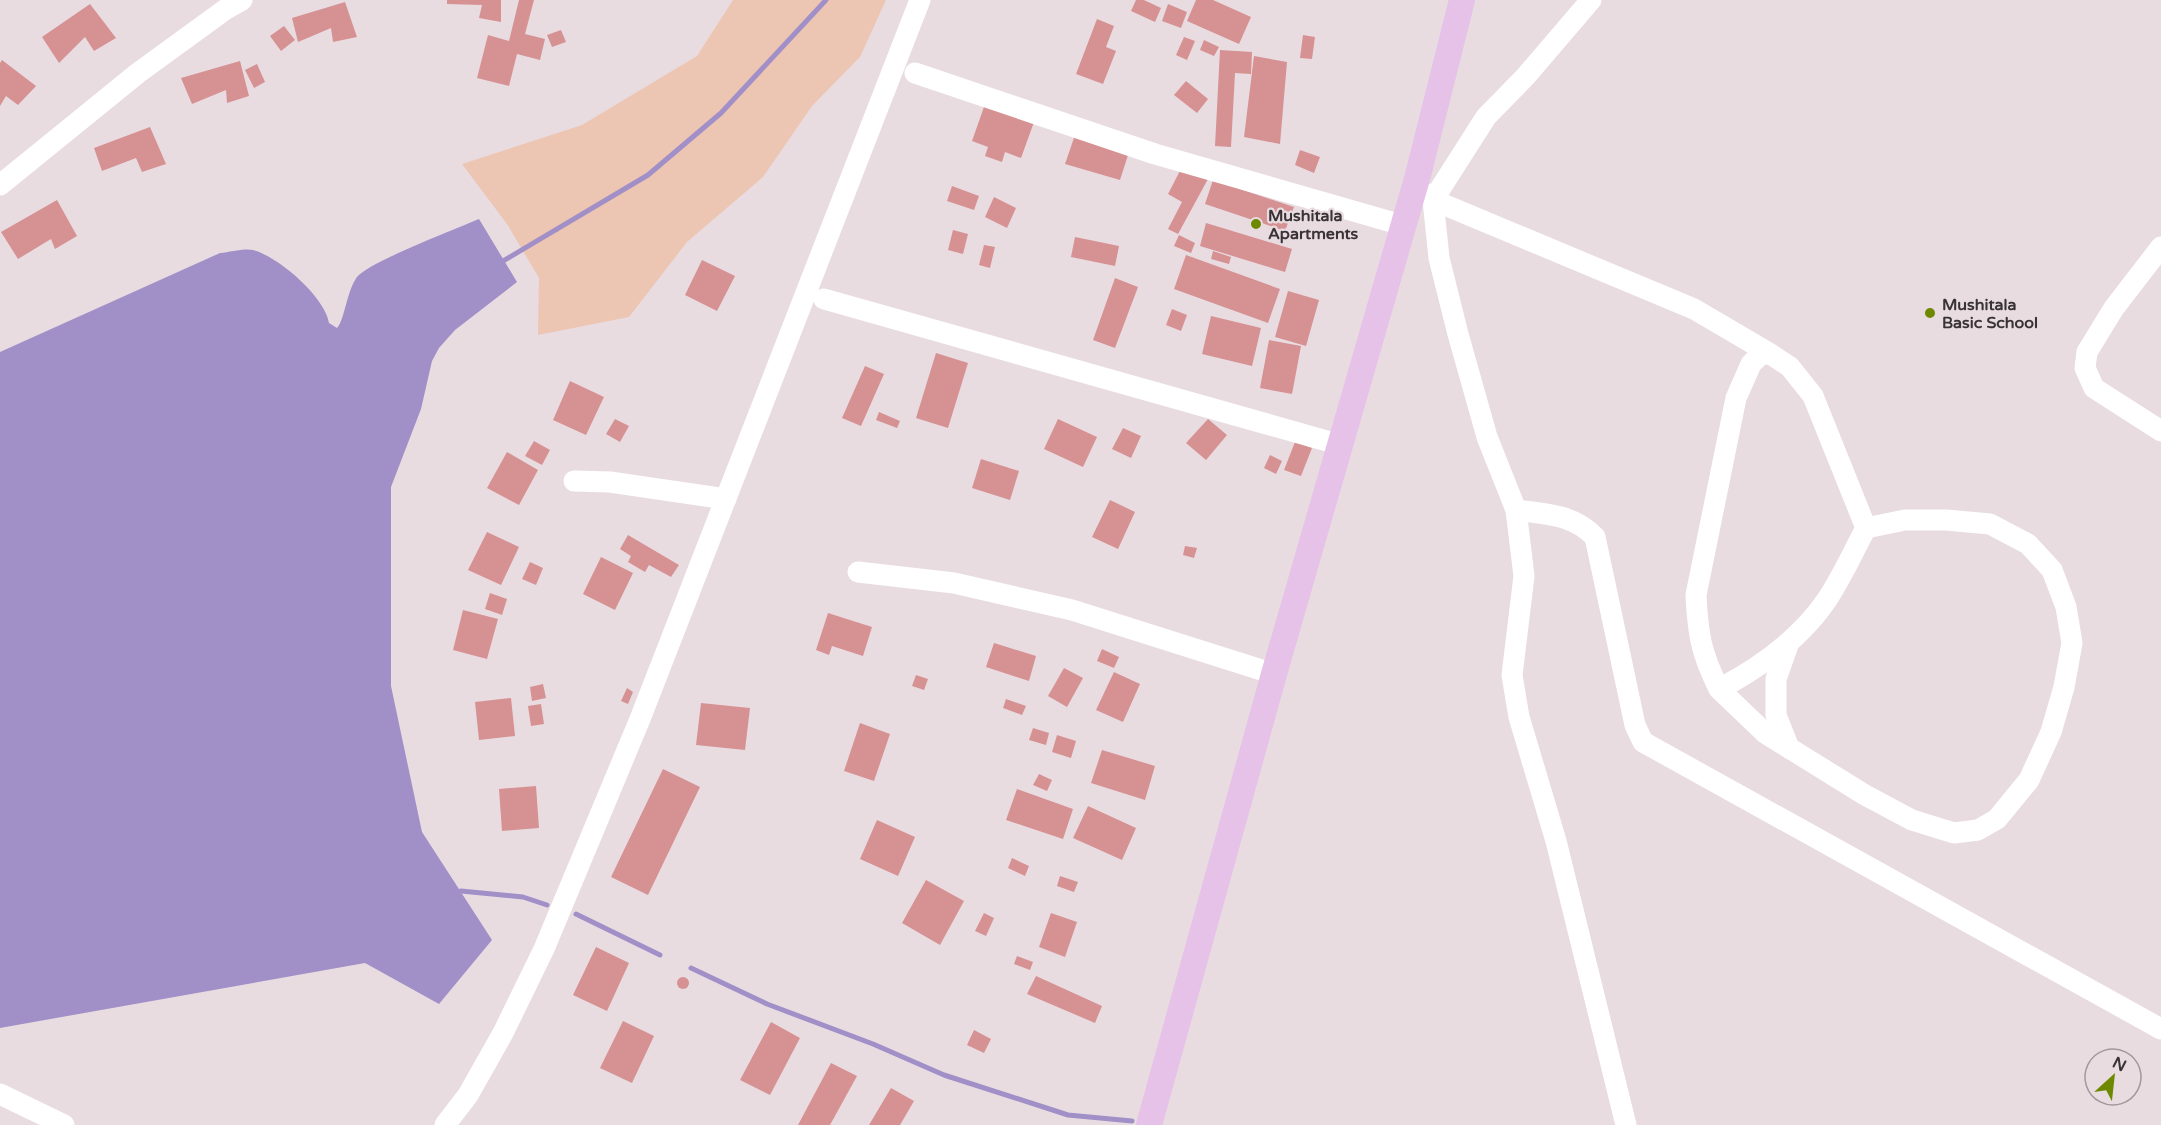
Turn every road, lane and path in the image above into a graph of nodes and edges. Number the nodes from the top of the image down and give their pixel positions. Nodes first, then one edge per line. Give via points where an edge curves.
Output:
1 (242, 0) edge
2 (920, 0) edge
3 (1591, 0) edge
4 (1455, 2) edge
5 (915, 73) dead end
6 (0, 185) edge
7 (1423, 194) junction
8 (1402, 225) junction
9 (2161, 247) edge
10 (824, 299) dead end
11 (1769, 353) junction
12 (2161, 431) edge
13 (1341, 445) junction
14 (574, 481) dead end
15 (726, 499) junction
16 (1516, 510) junction
17 (1866, 528) junction
18 (858, 572) dead end
19 (1788, 645) junction
20 (1274, 674) junction
21 (1719, 689) junction
22 (1789, 748) junction
23 (2161, 1029) edge
24 (0, 1094) edge
25 (64, 1125) edge
26 (445, 1125) edge
27 (1149, 1125) edge
28 (1626, 1125) edge

1 - 6 street via 138,73
2 - 15 street
3 - 7 street
4 - 7 main road
5 - 8 street via 1155,154
7 - 8 main road
7 - 11 street via 1694,309
7 - 16 street via 1487,437
8 - 13 main road
9 - 12 street via 2114,308 2087,352 2085,368 2094,388
10 - 13 street
11 - 17 street via 1790,368 1814,396
11 - 21 street via 1751,364 1736,398 1696,595 1697,628 1705,661
13 - 20 main road
14 - 15 street via 610,482
15 - 26 street via 544,949 503,1033 468,1095
16 - 23 street via 1566,518 1584,525 1595,537 1635,725 1643,742
16 - 28 street via 1524,576 1512,675 1519,717 1556,841
17 - 19 street via 1826,602
17 - 22 street via 1905,520 1990,524 2028,544 2052,570 2066,607 2072,643 2051,732 2029,780 1996,819 1978,830 1954,833 1912,820
18 - 20 street via 954,583 1071,610
19 - 21 street
19 - 22 street via 1776,679 1776,715
20 - 27 main road
21 - 22 street via 1765,733
24 - 25 street

